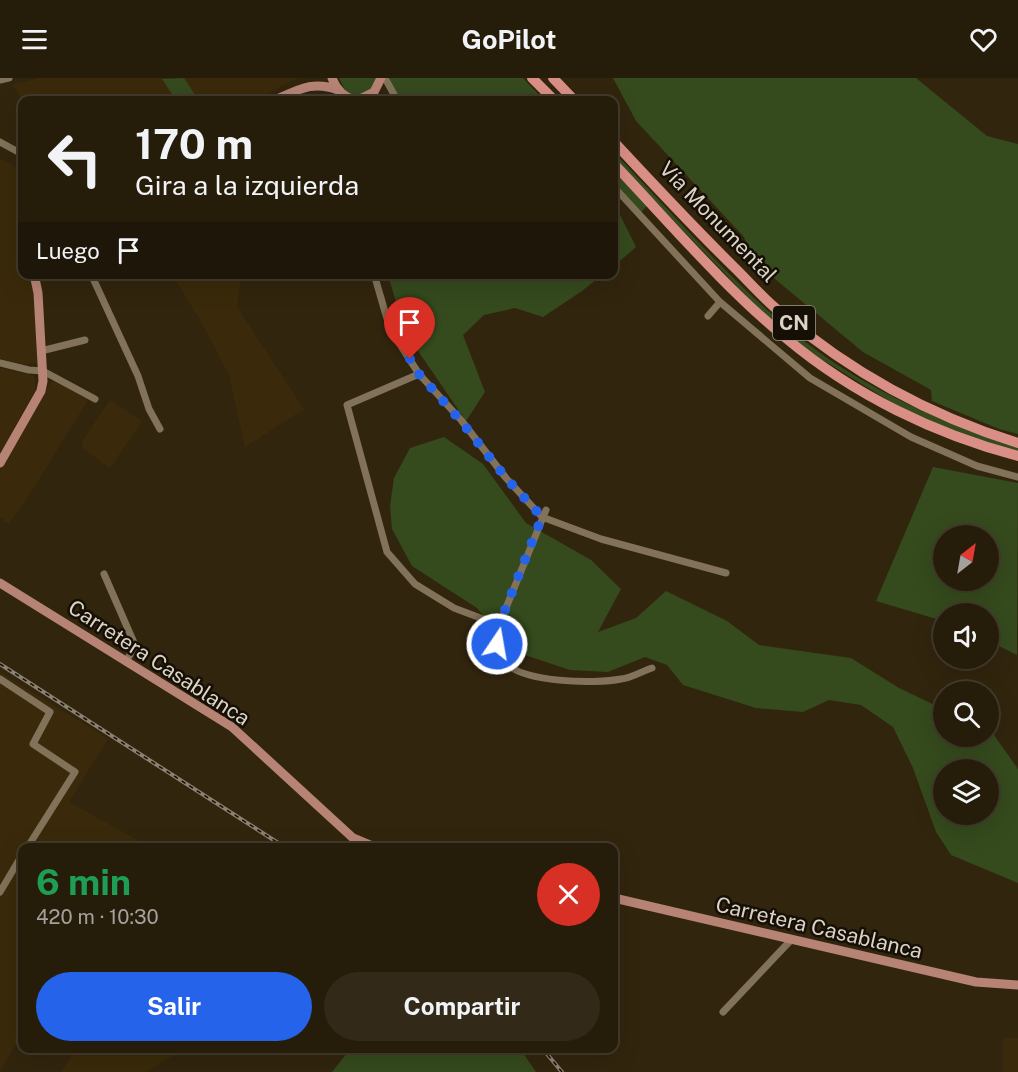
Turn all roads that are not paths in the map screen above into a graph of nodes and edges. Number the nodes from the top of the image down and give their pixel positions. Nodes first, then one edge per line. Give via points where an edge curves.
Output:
1 (9, 78) edge
2 (314, 78) edge
3 (332, 78) edge
4 (383, 78) edge
5 (532, 78) edge
6 (553, 78) edge
7 (0, 80) edge
8 (302, 88) junction
9 (342, 95) edge
10 (284, 96) edge
11 (367, 96) edge
12 (393, 96) edge
13 (550, 96) edge
14 (570, 96) edge
15 (0, 142) edge
16 (618, 146) edge
17 (18, 152) edge
18 (618, 168) edge
19 (618, 191) edge
20 (35, 279) edge
21 (93, 279) edge
22 (375, 279) edge
23 (720, 302) junction
24 (708, 316) dead end
25 (86, 340) dead end
26 (41, 351) junction
27 (0, 363) edge
28 (43, 371) junction
29 (419, 374) junction
30 (95, 399) dead end
31 (160, 429) dead end
32 (1018, 443) edge
33 (1018, 456) edge
34 (0, 463) edge
35 (1018, 477) edge
36 (544, 513) junction
37 (726, 573) dead end
38 (104, 574) dead end
39 (0, 583) edge
40 (499, 625) junction
41 (126, 662) junction
42 (652, 668) dead end
43 (0, 679) edge
44 (30, 843) edge
45 (364, 843) edge
46 (18, 862) edge
47 (0, 892) edge
48 (618, 899) edge
49 (791, 940) junction
50 (1018, 985) edge
51 (723, 1012) dead end

1 - 7 street
2 - 8 main road
3 - 9 main road
4 - 11 main road
4 - 12 street
5 - 13 highway
6 - 14 highway
8 - 9 main road via 319,85
8 - 10 main road
15 - 17 street
16 - 32 highway, Vía Monumental / CN via 721,254 809,335 894,391
18 - 33 highway, Vía Monumental / CN via 748,303 815,360 907,416
19 - 23 street
20 - 26 main road
21 - 31 street
22 - 29 street via 390,329
23 - 24 street
23 - 35 street via 810,378 911,437 977,466
25 - 26 street
26 - 28 main road
27 - 28 street
28 - 30 street
28 - 34 main road via 41,391
29 - 36 street via 506,478
29 - 40 street via 347,405 387,552 415,584 454,608
36 - 37 street via 601,539
36 - 40 street
38 - 41 street via 135,645
39 - 41 main road, Carretera Casablanca
40 - 42 street via 497,644 505,663 529,675 570,682 623,679
41 - 45 main road, Carretera Casablanca via 232,727 353,838
43 - 44 street via 50,712 33,744 75,772
46 - 47 street
48 - 49 main road, Carretera Casablanca
49 - 50 main road, Carretera Casablanca via 976,982
49 - 51 street

